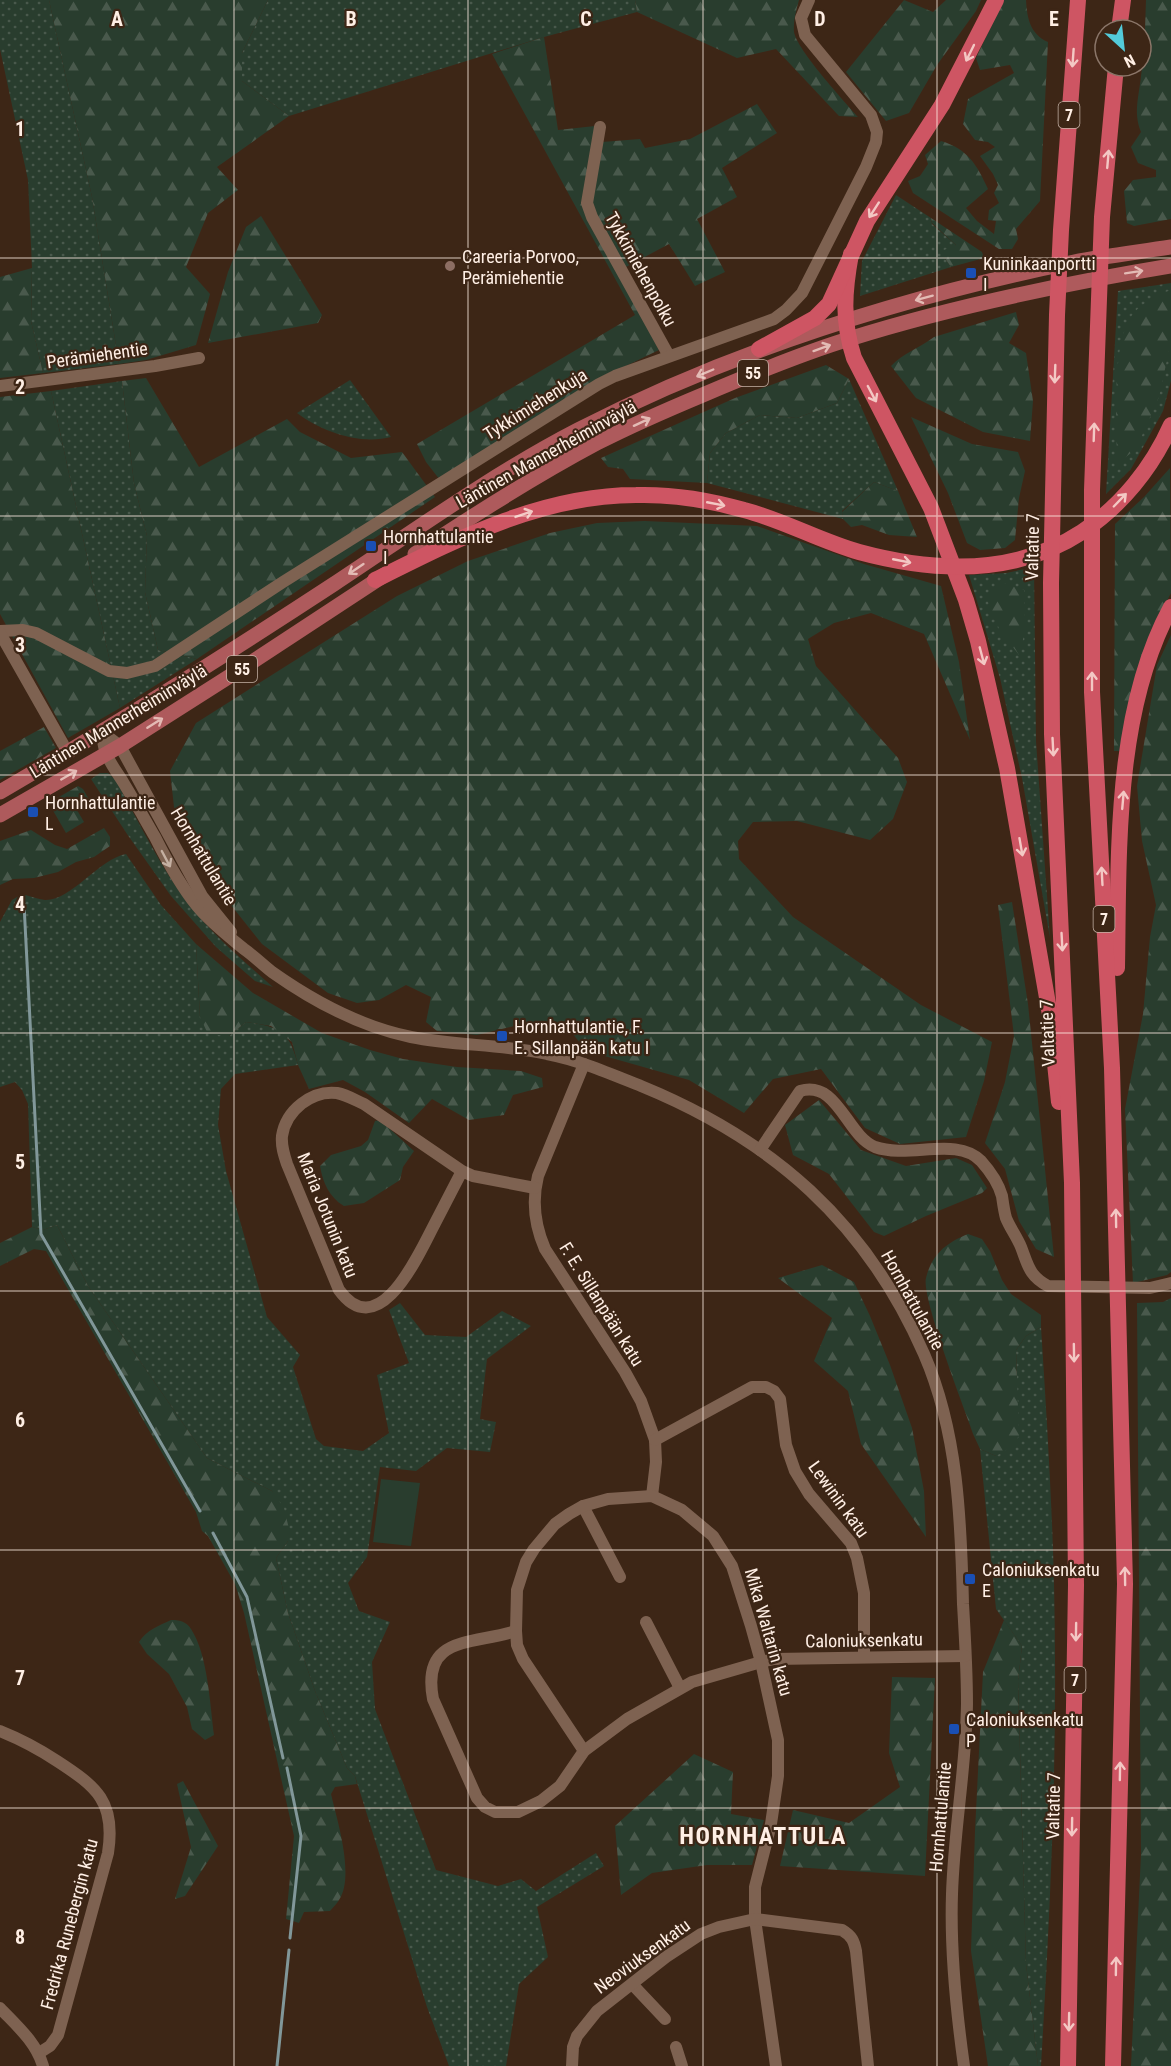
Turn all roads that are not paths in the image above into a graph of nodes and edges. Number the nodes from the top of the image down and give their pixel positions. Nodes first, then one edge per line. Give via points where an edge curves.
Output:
1 (809, 0) edge
2 (996, 0) edge
3 (1078, 0) edge
4 (1123, 0) edge
5 (1121, 18) edge
6 (1115, 78) edge
7 (600, 127) dead end
8 (1171, 247) edge
9 (851, 254) junction
10 (1171, 266) edge
11 (846, 320) junction
12 (848, 339) junction
13 (759, 349) junction
14 (669, 356) junction
15 (199, 358) dead end
16 (0, 386) edge
17 (1171, 425) edge
18 (375, 580) junction
19 (1171, 607) edge
20 (0, 632) edge
21 (102, 732) junction
22 (63, 744) dead end
23 (120, 746) junction
24 (106, 753) junction
25 (0, 792) edge
26 (0, 815) edge
27 (248, 951) junction
28 (584, 1064) junction
29 (1112, 1068) junction
30 (760, 1150) junction
31 (462, 1171) junction
32 (1072, 1183) junction
33 (535, 1188) junction
34 (1171, 1283) edge
35 (655, 1440) junction
36 (652, 1496) junction
37 (583, 1506) junction
38 (620, 1577) dead end
39 (646, 1622) dead end
40 (516, 1631) junction
41 (965, 1656) junction
42 (864, 1657) junction
43 (761, 1662) junction
44 (680, 1688) junction
45 (0, 1731) edge
46 (584, 1751) junction
47 (754, 1919) junction
48 (632, 1984) junction
49 (0, 2008) edge
50 (665, 2019) dead end
51 (676, 2048) dead end
52 (39, 2053) junction
53 (43, 2066) edge
54 (572, 2066) edge
55 (682, 2066) edge
56 (776, 2066) edge
57 (868, 2066) edge
58 (964, 2066) edge
59 (1068, 2066) edge
60 (1113, 2066) edge

1 - 14 street, Tykkimiehenkuja via 801,18 805,35 871,115 876,124 876,142 795,302 774,319
2 -> 9 highway via 942,105 867,221
3 -> 32 highway, Valtatie 7 / 7 via 1061,230 1051,517 1052,734
4 - 5 highway
29 -> 6 highway, 7 via 1092,692 1092,490 1102,218
7 - 14 street, Tykkimiehenpolku via 587,203
8 -> 11 main road, Läntinen Mannerheiminväylä / 55 via 1023,273
9 - 11 highway via 844,297
9 - 13 highway via 829,304 815,318
12 -> 10 main road, Läntinen Mannerheiminväylä / 55 via 964,306
11 - 12 highway
11 - 13 main road, Läntinen Mannerheiminväylä / 55
18 -> 12 main road, Läntinen Mannerheiminväylä / 55 via 598,442 672,407
12 -> 32 highway via 931,508 966,600 989,683 1050,1015 1059,1110
13 -> 21 main road, Läntinen Mannerheiminväylä / 55 via 577,431 430,519
14 - 20 street, Tykkimiehenkuja via 599,384 154,666 127,674 109,671 36,633
15 - 16 street, Perämiehentie
18 -> 17 highway via 451,542 530,512 587,498 636,495 681,497 744,510 858,551 905,562 981,567 1013,561 1070,540 1096,522 1137,483
23 -> 18 main road, Läntinen Mannerheiminväylä / 55
29 -> 19 highway via 1120,831 1129,741 1140,685 1158,630
20 - 22 street
21 - 23 street, Hornhattulantie
21 - 24 street, Hornhattulantie
21 - 25 main road, Läntinen Mannerheiminväylä / 55
23 - 24 main road, Läntinen Mannerheiminväylä / 55
23 - 27 street, Hornhattulantie via 202,896
26 -> 24 main road, Läntinen Mannerheiminväylä / 55
24 -> 27 street, Hornhattulantie via 197,906 215,926
27 - 28 street, Hornhattulantie via 277,975 338,1011 387,1030 412,1038 548,1054
28 - 30 street, Hornhattulantie via 665,1096
28 - 33 street, F. E. Sillanpään katu
60 -> 29 highway, 7 via 1125,1584
30 - 34 street via 800,1091 815,1089 824,1092 861,1138 873,1146 900,1152 956,1149 978,1158 997,1184 1007,1221 1026,1264 1037,1280 1048,1286 1150,1288
30 - 41 street, Hornhattulantie via 818,1197 863,1248 903,1312 925,1357 949,1439 956,1482
31 - 31 street, Maria Jotunin katu via 364,1104 337,1093 304,1102 284,1128 282,1149 287,1164 339,1290 352,1304 361,1307 388,1297 409,1274
31 - 33 street, Maria Jotunin katu
32 -> 59 highway, Valtatie 7 / 7 via 1076,1585
33 - 35 street, F. E. Sillanpään katu via 537,1227 545,1249 625,1372
35 - 36 street, F. E. Sillanpään katu
35 - 42 street, Lewinin katu via 752,1387 774,1391 783,1407 786,1445 800,1481 851,1543 857,1558 864,1593
36 - 37 street, Mika Waltarin katu via 624,1497
36 - 43 street, Mika Waltarin katu via 682,1510 713,1536 732,1566
37 - 38 street
37 - 40 street, Mika Waltarin katu via 555,1524 526,1562 517,1590
39 - 44 street
40 - 46 street, Mika Waltarin katu via 523,1659
40 - 46 street, Caloniuksenkatu via 455,1644 435,1660 432,1670 433,1699 477,1798 495,1812 518,1812 560,1786
41 - 42 street, Caloniuksenkatu
41 - 58 street, Hornhattulantie via 967,1704 952,1891 956,2004
42 - 43 street, Caloniuksenkatu
43 - 44 street, Caloniuksenkatu
43 - 47 street, Mika Waltarin katu via 780,1759 771,1824 755,1887
44 - 46 street, Caloniuksenkatu via 627,1719
45 - 52 street, Fredrika Runebergin katu via 42,1751 84,1778 100,1796 109,1817 108,1853 67,2007 58,2035
47 - 48 street, Neoviuksenkatu via 701,1934
47 - 56 street, Mika Waltarin katu
47 - 57 street, Neoviuksenkatu via 842,1930 854,1940
48 - 50 street
48 - 54 street, Neoviuksenkatu via 585,2024 573,2047
49 - 52 street
51 - 55 street
52 - 53 street

